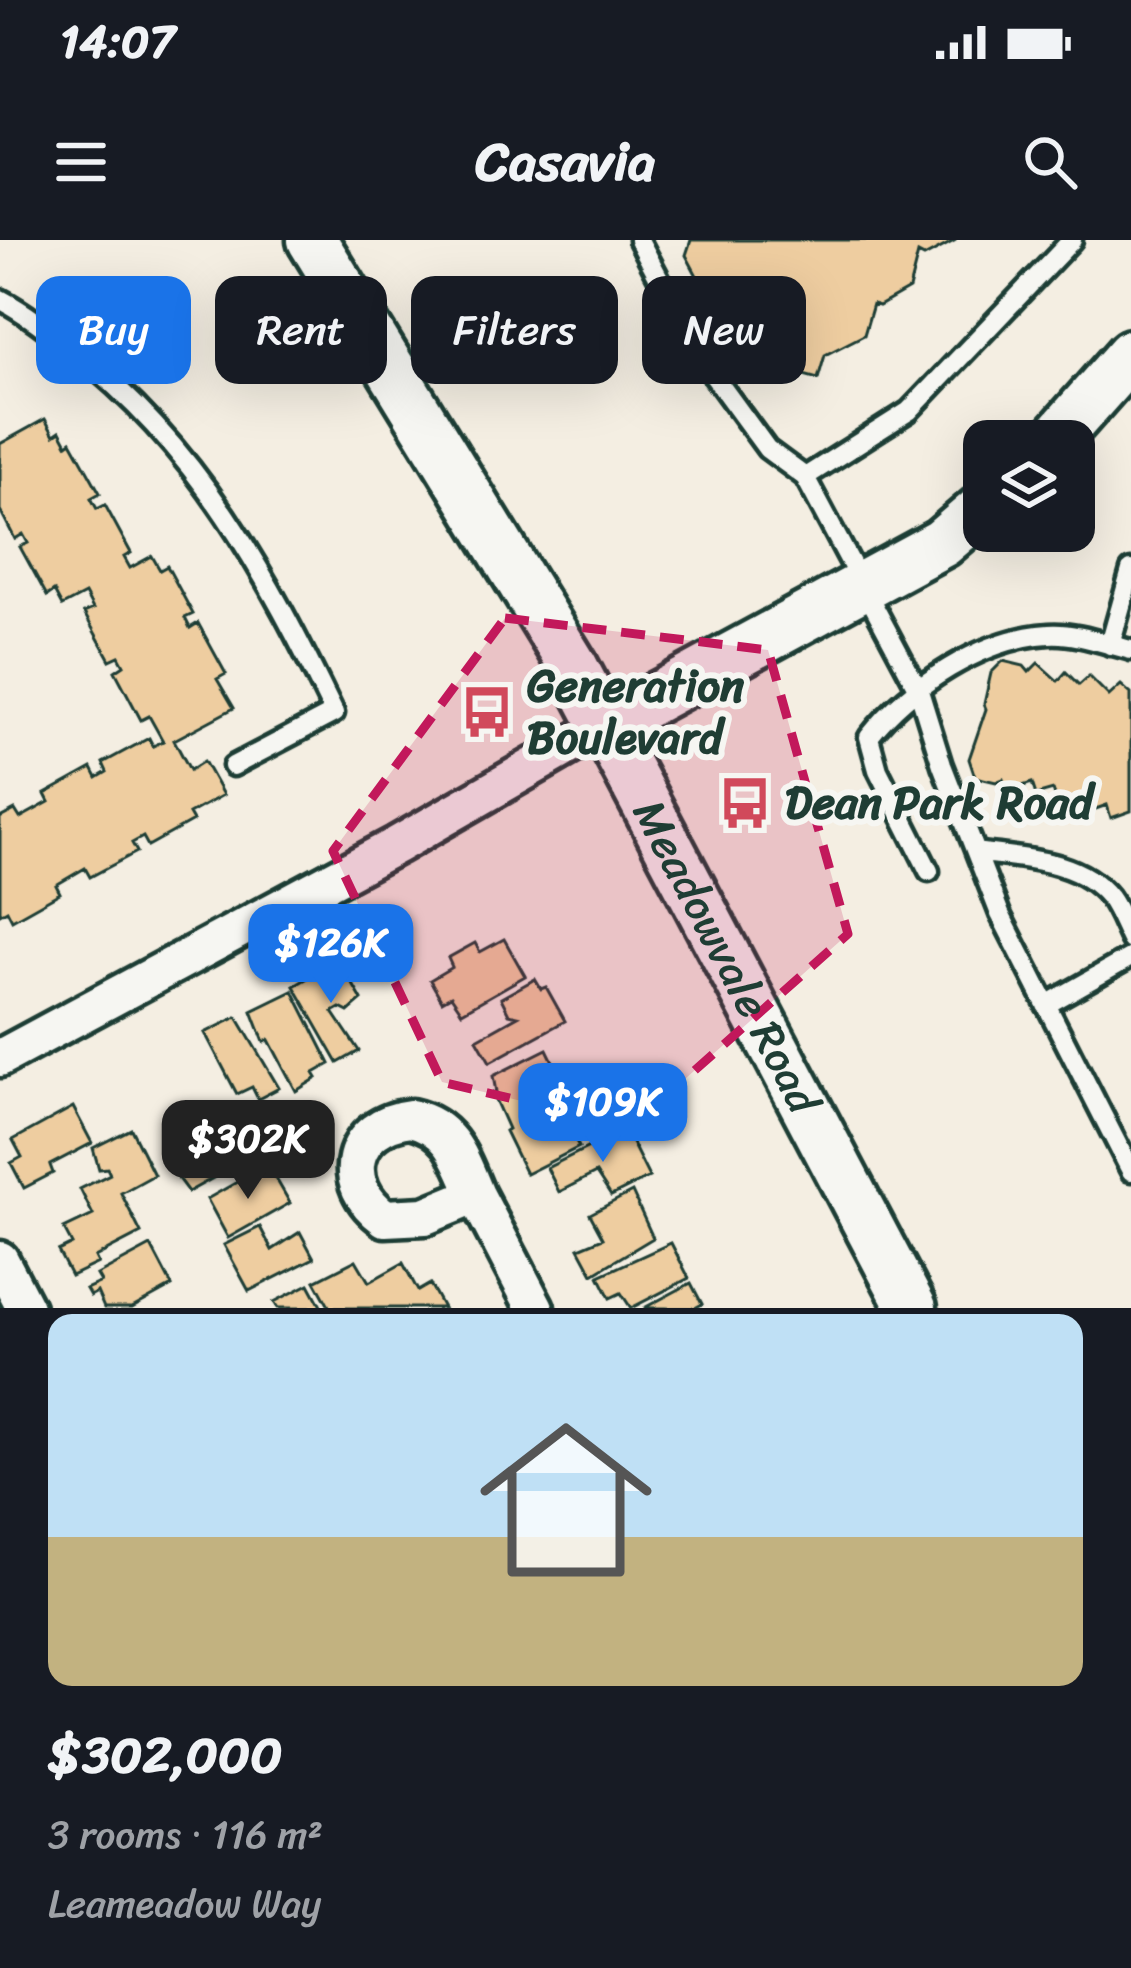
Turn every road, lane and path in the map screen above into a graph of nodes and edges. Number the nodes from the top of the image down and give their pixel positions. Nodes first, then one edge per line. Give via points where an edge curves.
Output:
1 (312, 240) edge
2 (639, 240) edge
3 (1072, 240) edge
4 (0, 299) edge
5 (1131, 354) edge
6 (1073, 420) edge
7 (806, 477) junction
8 (963, 525) edge
9 (1131, 570) edge
10 (861, 584) junction
11 (1110, 645) junction
12 (1131, 650) edge
13 (919, 691) junction
14 (602, 727) junction
15 (233, 766) dead end
16 (976, 852) junction
17 (929, 871) dead end
18 (1131, 940) edge
19 (1131, 957) edge
20 (1046, 1005) junction
21 (0, 1058) edge
22 (1131, 1172) edge
23 (476, 1196) dead end
24 (0, 1260) edge
25 (25, 1308) edge
26 (535, 1308) edge
27 (912, 1308) edge

1 - 14 main road, Meadowvale Road via 573,666
2 - 7 lane via 702,360 767,449
3 - 7 lane via 909,411
4 - 15 lane via 147,415 230,523 299,641 334,712
5 - 6 main road
7 - 10 lane
8 - 10 main road
9 - 11 lane
10 - 13 lane
10 - 14 main road
11 - 12 lane
11 - 13 lane via 1054,633 1011,640
13 - 16 lane
13 - 17 lane via 869,737
14 - 21 street
14 - 27 main road, Meadowvale Road
16 - 18 lane via 1083,874 1110,897
16 - 20 lane
19 - 20 lane
20 - 22 lane
23 - 26 street
24 - 25 street

